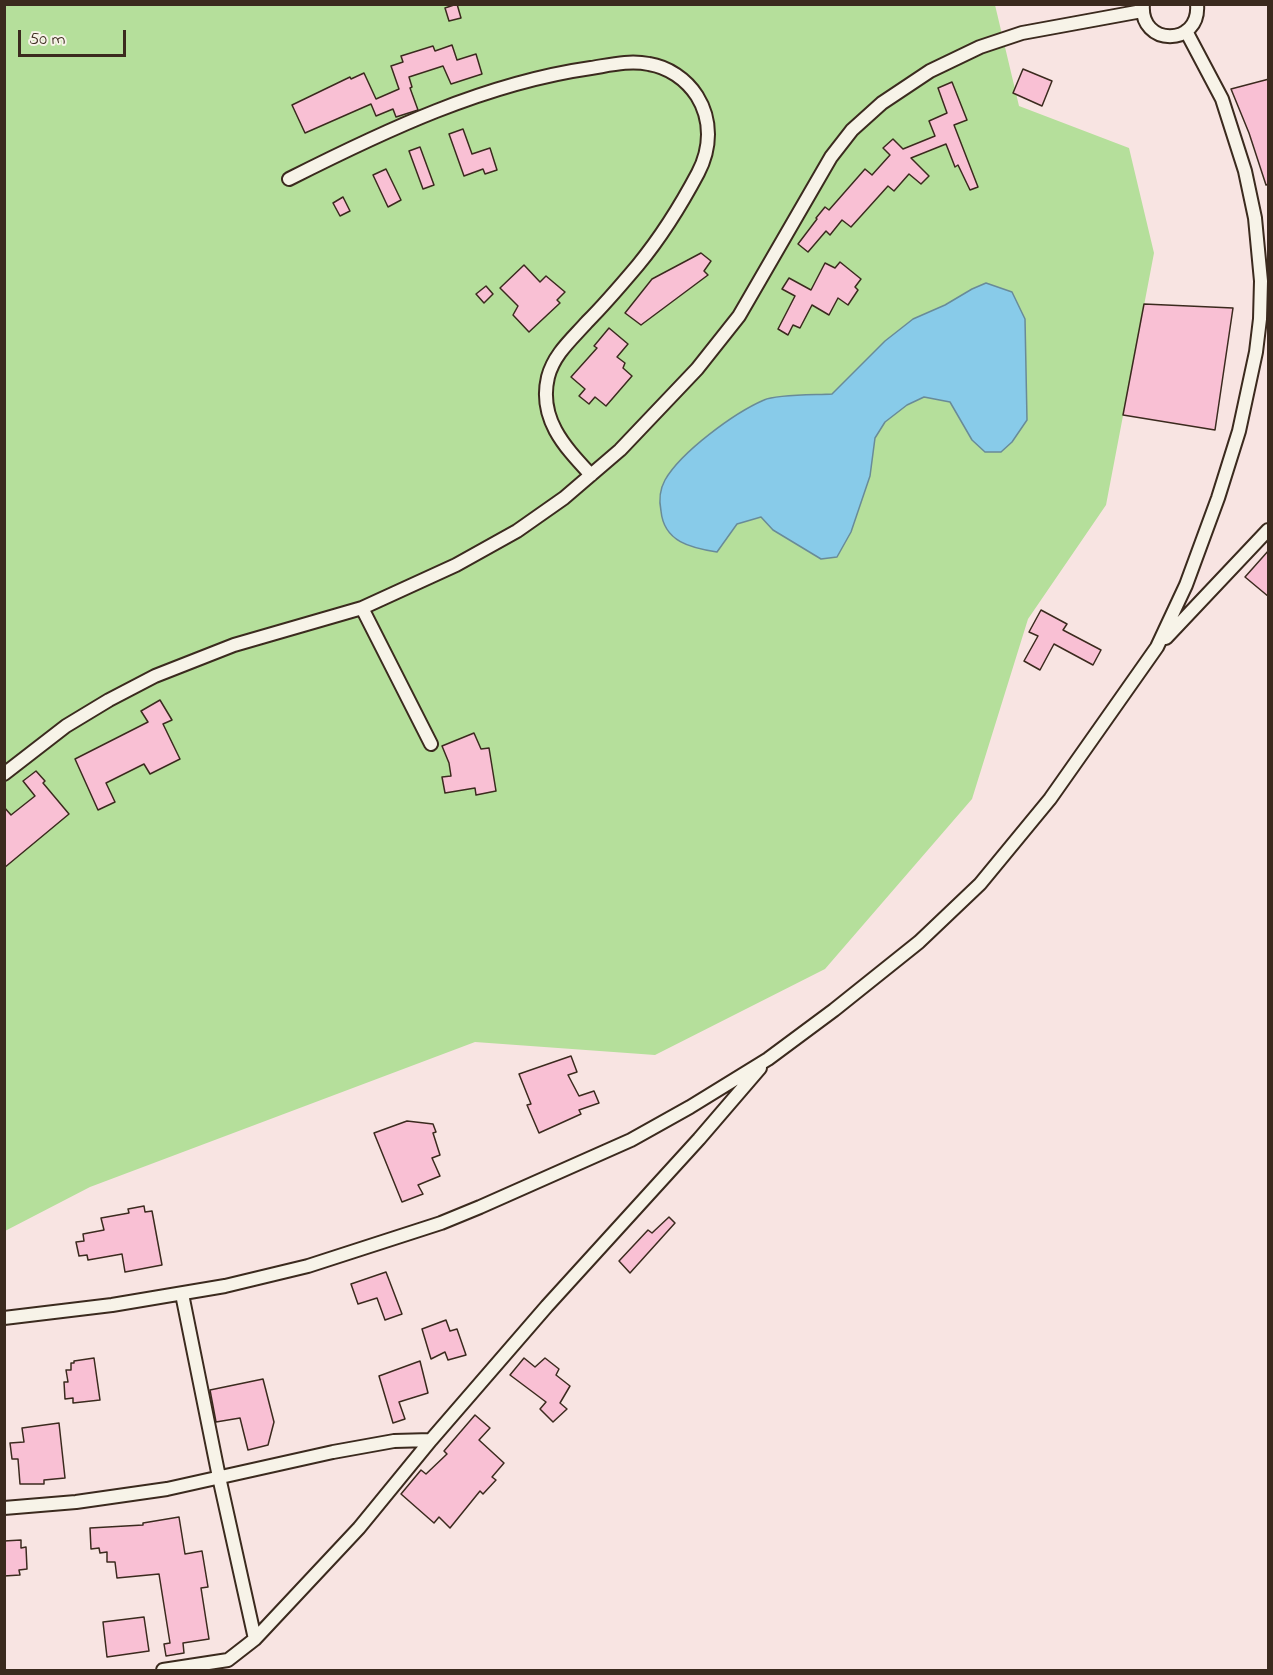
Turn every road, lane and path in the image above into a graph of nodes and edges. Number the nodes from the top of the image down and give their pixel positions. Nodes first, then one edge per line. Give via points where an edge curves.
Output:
1 (1200, 5) edge
2 (1143, 8) edge
3 (1186, 31) junction
4 (290, 179) dead end
5 (591, 475) junction
6 (1269, 530) edge
7 (362, 608) junction
8 (1157, 647) junction
9 (431, 744) dead end
10 (4, 774) edge
11 (768, 1059) junction
12 (182, 1294) junction
13 (4, 1318) edge
14 (431, 1440) junction
15 (219, 1477) junction
16 (4, 1508) edge
17 (255, 1639) junction
18 (163, 1671) edge

1 - 3 street via 1195,21
2 - 3 street via 1148,25 1159,34 1173,37
2 - 5 street via 1031,31 980,47 930,70 882,103 852,130 831,157 739,316 665,405
3 - 8 street via 1222,99 1245,171 1256,218 1261,304 1256,352 1239,431 1186,585
4 - 5 street via 420,117 533,79 631,63 651,64 684,80 702,104 708,124 708,141 698,173 660,236 566,345 548,376 545,395 552,428
5 - 7 street via 488,548
6 - 8 street
7 - 9 street
7 - 10 street via 234,645 155,676 66,726
8 - 11 street via 1050,800 980,884 919,942
11 - 12 street via 631,1140 441,1223 308,1266
11 - 14 street
12 - 13 street
12 - 15 street
14 - 15 street via 394,1441
14 - 17 street via 358,1528
15 - 16 street via 133,1494
15 - 17 street
17 - 18 street via 228,1660

